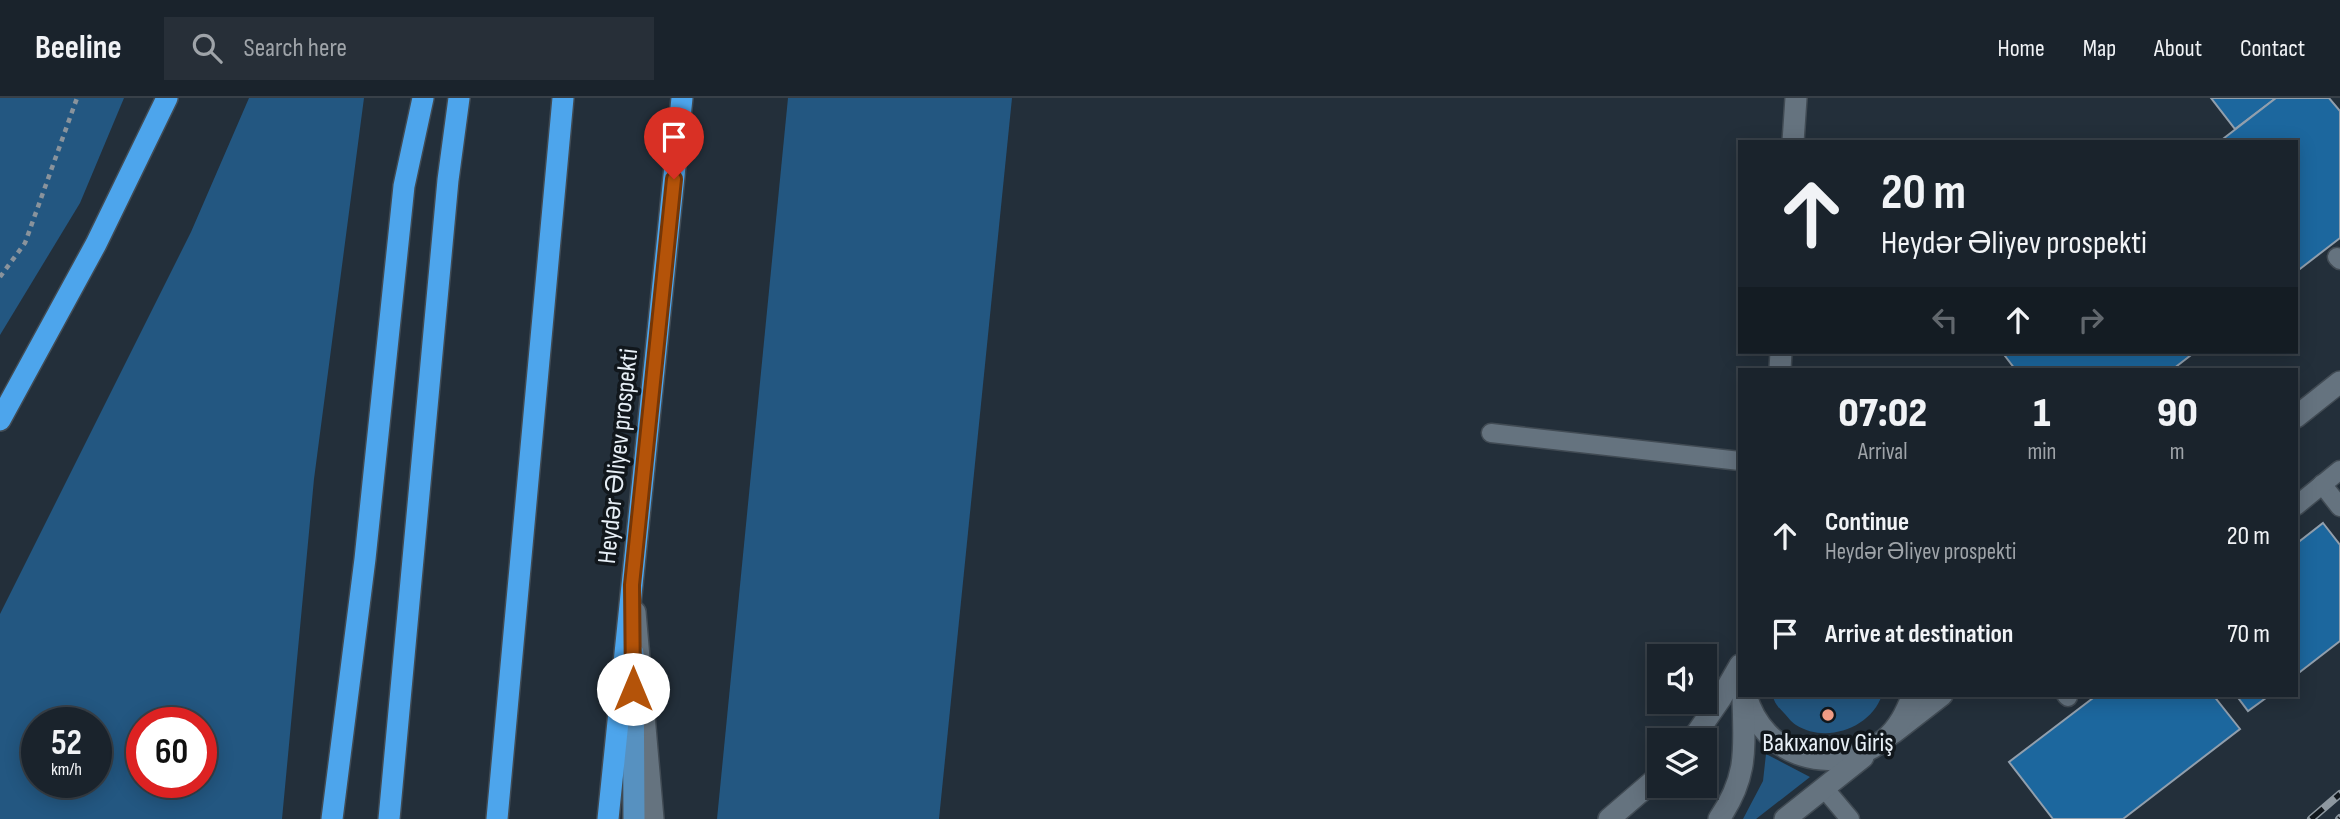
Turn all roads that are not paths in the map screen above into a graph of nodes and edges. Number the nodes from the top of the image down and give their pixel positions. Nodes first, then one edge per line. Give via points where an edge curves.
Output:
1 (167, 98) edge
2 (422, 98) edge
3 (459, 98) edge
4 (563, 98) edge
5 (682, 98) edge
6 (1796, 98) edge
7 (1793, 140) edge
8 (2339, 383) edge
9 (2298, 415) edge
10 (0, 420) edge
11 (1491, 432) dead end
12 (1738, 461) edge
13 (2340, 470) edge
14 (2322, 484) junction
15 (2298, 504) edge
16 (2340, 507) edge
17 (632, 585) junction
18 (1738, 668) edge
19 (1744, 697) edge
20 (1745, 697) edge
21 (1912, 697) edge
22 (1939, 697) edge
23 (1700, 728) edge
24 (1886, 738) junction
25 (1647, 786) edge
26 (1824, 788) junction
27 (332, 819) edge
28 (390, 819) edge
29 (497, 819) edge
30 (608, 819) edge
31 (634, 819) edge
32 (653, 819) edge
33 (1609, 819) edge
34 (1719, 819) edge
35 (1785, 819) edge
36 (1850, 819) edge

1 - 10 highway via 96,244
2 - 27 highway via 404,186
3 - 28 highway
4 - 29 highway
5 - 17 highway, Heydər Əliyev prospekti
6 - 7 main road
8 - 9 main road
11 - 12 lane
13 - 14 lane
14 - 15 lane
14 - 16 lane
17 - 30 highway, Heydər Əliyev prospekti
17 - 31 main road
17 - 32 main road
18 - 23 main road
19 - 34 main road via 1742,772
20 - 24 main road via 1765,732 1786,749 1811,758 1837,760 1863,753
21 - 24 main road via 1903,718
22 - 24 main road
24 - 26 main road
25 - 33 main road
26 - 35 main road
26 - 36 lane

